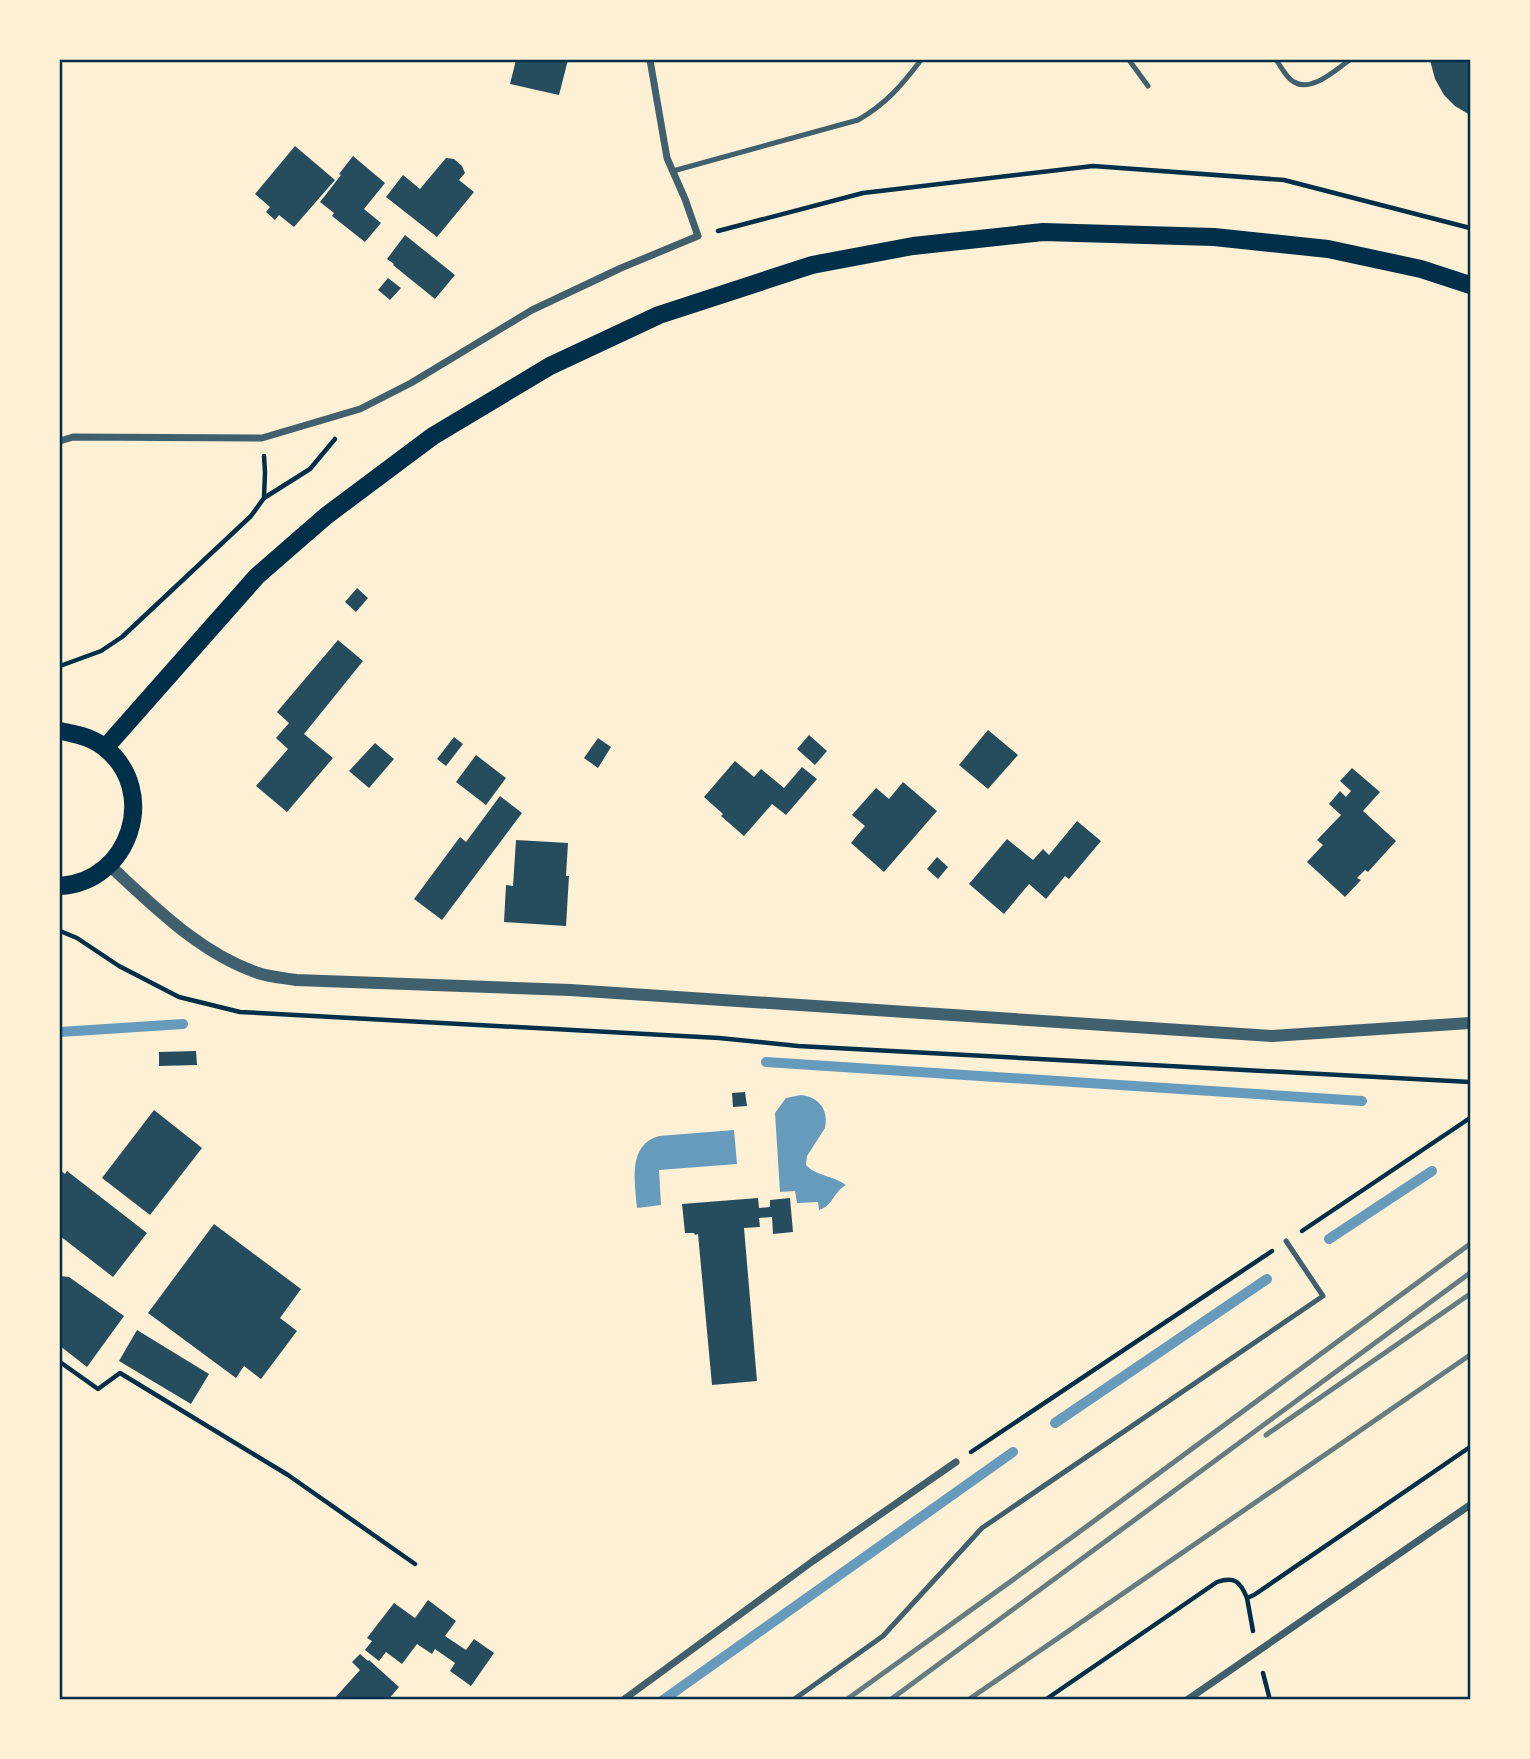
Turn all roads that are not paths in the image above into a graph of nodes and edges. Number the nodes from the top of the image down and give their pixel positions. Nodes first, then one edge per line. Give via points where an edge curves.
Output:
1 (650, 60) edge
2 (921, 60) edge
3 (1129, 60) edge
4 (1276, 60) edge
5 (1350, 60) edge
6 (1148, 86) dead end
7 (673, 171) junction
8 (1471, 285) edge
9 (60, 441) edge
10 (60, 731) edge
11 (105, 748) junction
12 (109, 865) junction
13 (60, 886) edge
14 (1471, 1023) edge
15 (1286, 1241) road end
16 (956, 1462) road end
17 (1471, 1505) edge
18 (623, 1699) edge
19 (793, 1699) edge
20 (1187, 1699) edge

1 - 7 street
2 - 7 lane via 876,110 858,120
3 - 6 lane
4 - 5 lane via 1294,83 1303,85 1314,84
7 - 9 street via 698,236 532,310 360,409 262,438 73,437
8 - 11 main road via 1328,249 1213,237 1043,232 912,246 812,265 659,315 550,366 433,436 326,516 257,576
10 - 11 main road via 83,735
11 - 12 main road via 122,768 132,792 133,818 125,844
12 - 13 main road via 88,879
12 - 14 street via 214,953 259,974 296,980 570,990 1272,1036
15 - 19 lane via 1323,1296 982,1528 883,1636
16 - 18 street
17 - 20 street

